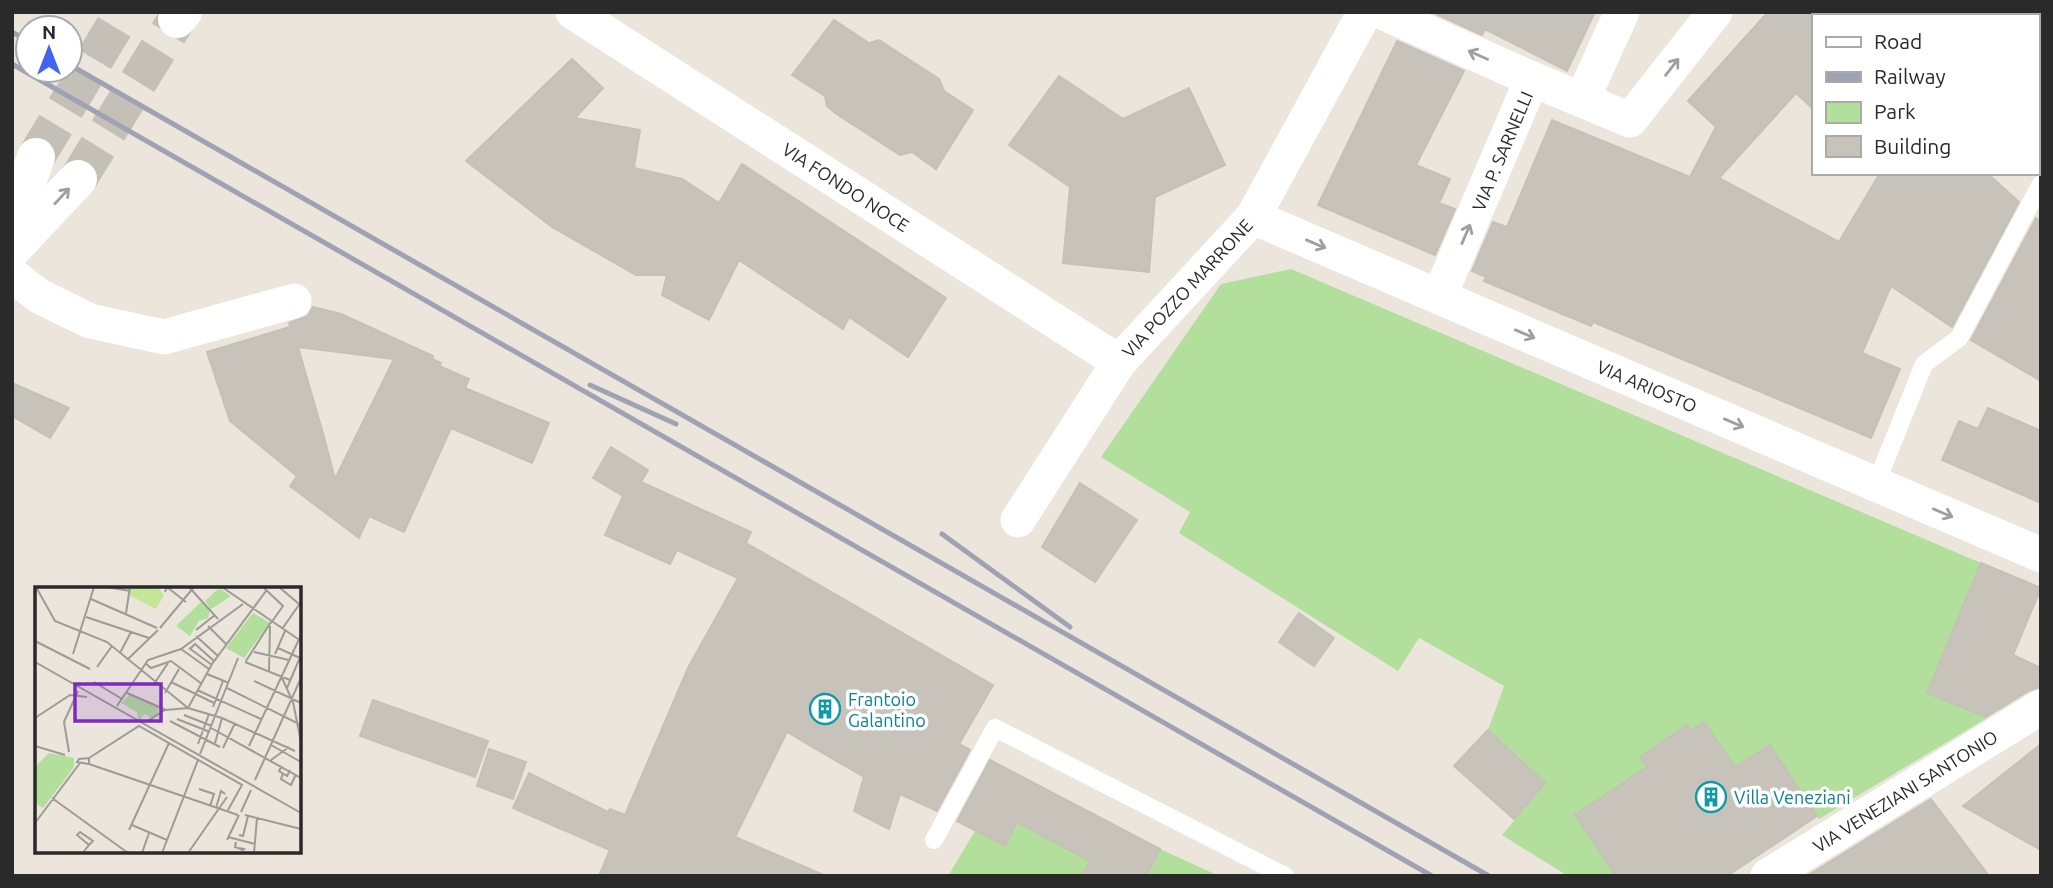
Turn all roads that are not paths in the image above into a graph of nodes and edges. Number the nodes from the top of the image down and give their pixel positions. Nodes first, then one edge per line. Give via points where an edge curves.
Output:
1 (573, 12) edge
2 (1365, 12) edge
3 (1382, 12) edge
4 (1622, 12) edge
5 (1714, 12) edge
6 (1532, 79) junction
7 (1582, 100) junction
8 (36, 157) tunnel mouth
9 (78, 179) tunnel mouth
10 (2041, 184) edge
11 (1253, 217) junction
12 (12, 225) edge
13 (12, 249) edge
14 (12, 275) edge
15 (1439, 297) junction
16 (294, 301) dead end
17 (1119, 362) junction
18 (1877, 484) junction
19 (1018, 520) dead end
20 (2041, 555) edge
21 (2041, 707) edge
22 (934, 840) dead end
23 (1285, 876) edge
24 (1768, 876) edge

1 - 17 street, VIA FONDO NOCE
2 - 11 street, VIA POZZO MARRONE
6 -> 3 street, VIA P. SARNELLI
4 - 7 street
7 -> 5 street via 1630,120
6 - 7 street
15 -> 6 street, VIA P. SARNELLI
8 - 12 main road
13 -> 9 main road
10 - 18 lane via 1959,338 1924,365
11 -> 15 street, VIA ARIOSTO
11 - 17 street, VIA POZZO MARRONE
14 - 16 street via 40,296 90,321 164,337
15 -> 18 street, VIA ARIOSTO
17 - 19 street, VIA POZZO MARRONE
18 -> 20 street, VIA ARIOSTO
21 - 24 street, VIA VENEZIANI SANTONIO
22 - 23 lane via 995,728

